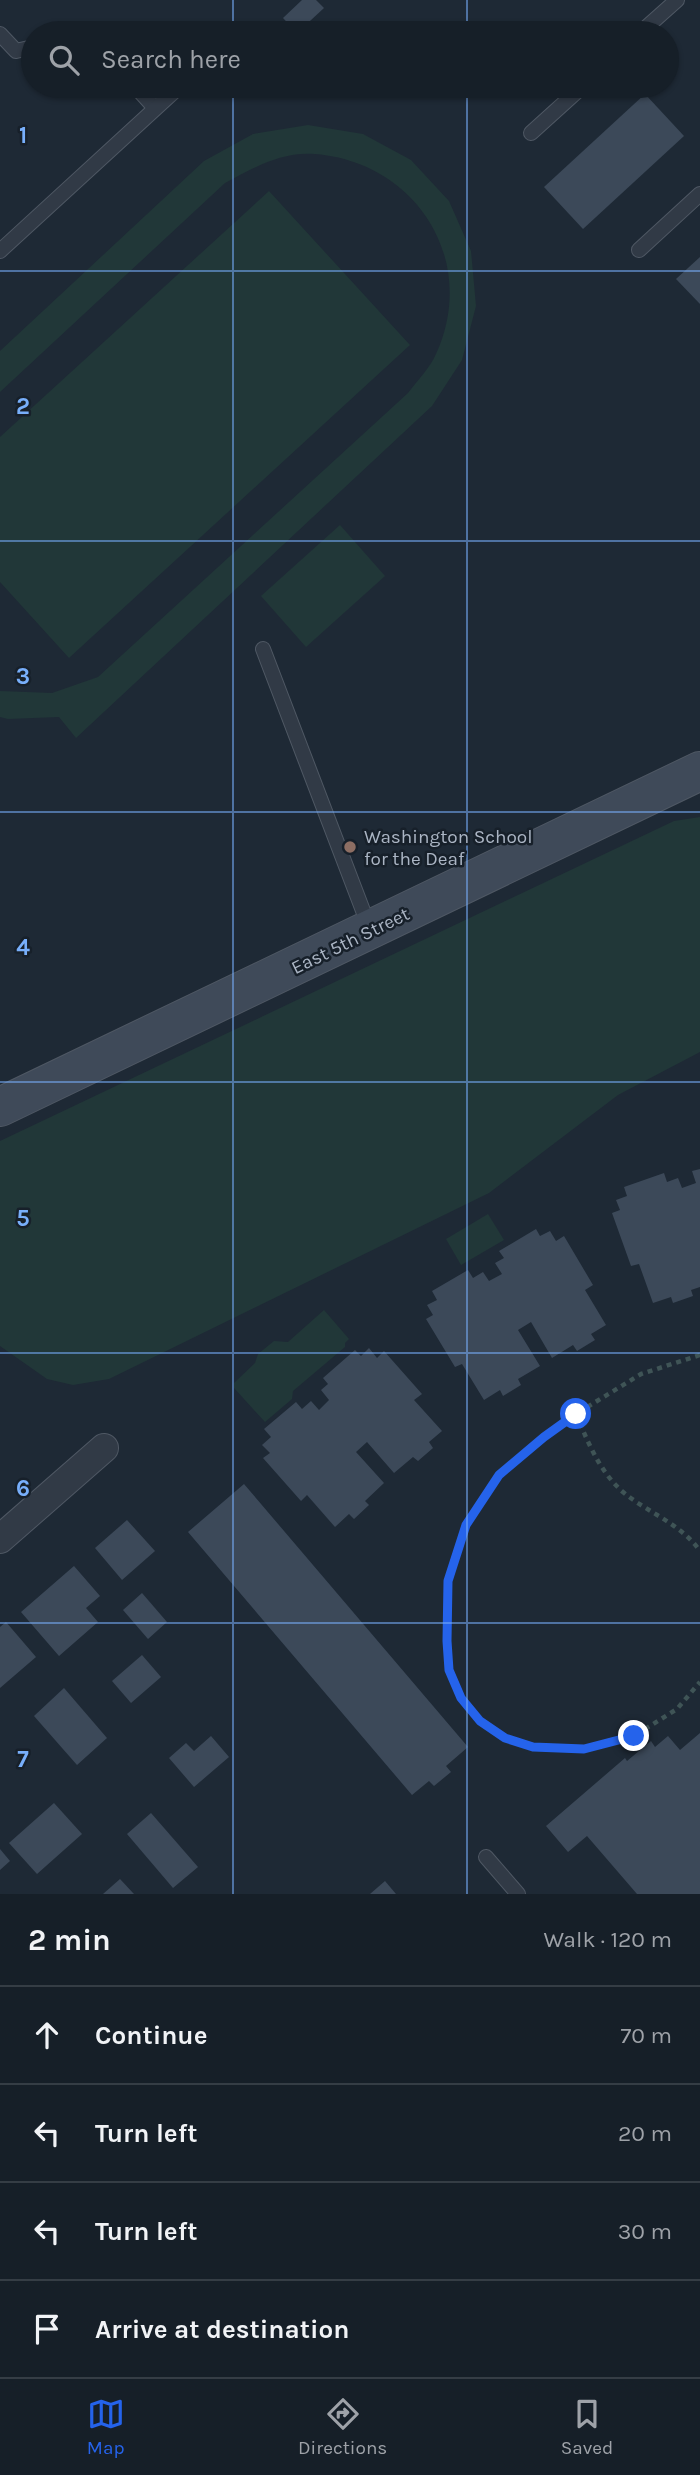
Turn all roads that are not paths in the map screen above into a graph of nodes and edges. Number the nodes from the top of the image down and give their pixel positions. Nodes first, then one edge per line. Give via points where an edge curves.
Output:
1 (677, 0) edge
2 (653, 21) edge
3 (0, 34) edge
4 (21, 50) edge
5 (146, 98) edge
6 (166, 98) edge
7 (570, 98) edge
8 (155, 108) junction
9 (531, 133) dead end
10 (700, 194) edge
11 (639, 250) dead end
12 (0, 251) edge
13 (263, 649) dead end
14 (700, 771) edge
15 (370, 930) junction
16 (0, 1107) edge
17 (104, 1448) dead end
18 (0, 1539) edge
19 (486, 1857) dead end
20 (518, 1894) edge

1 - 2 lane
3 - 4 lane via 16,51
5 - 8 lane
6 - 8 lane
7 - 9 lane
8 - 12 lane
10 - 11 lane
13 - 15 lane
14 - 15 street, East 5th Street
15 - 16 street, East 5th Street
17 - 18 street
19 - 20 lane

